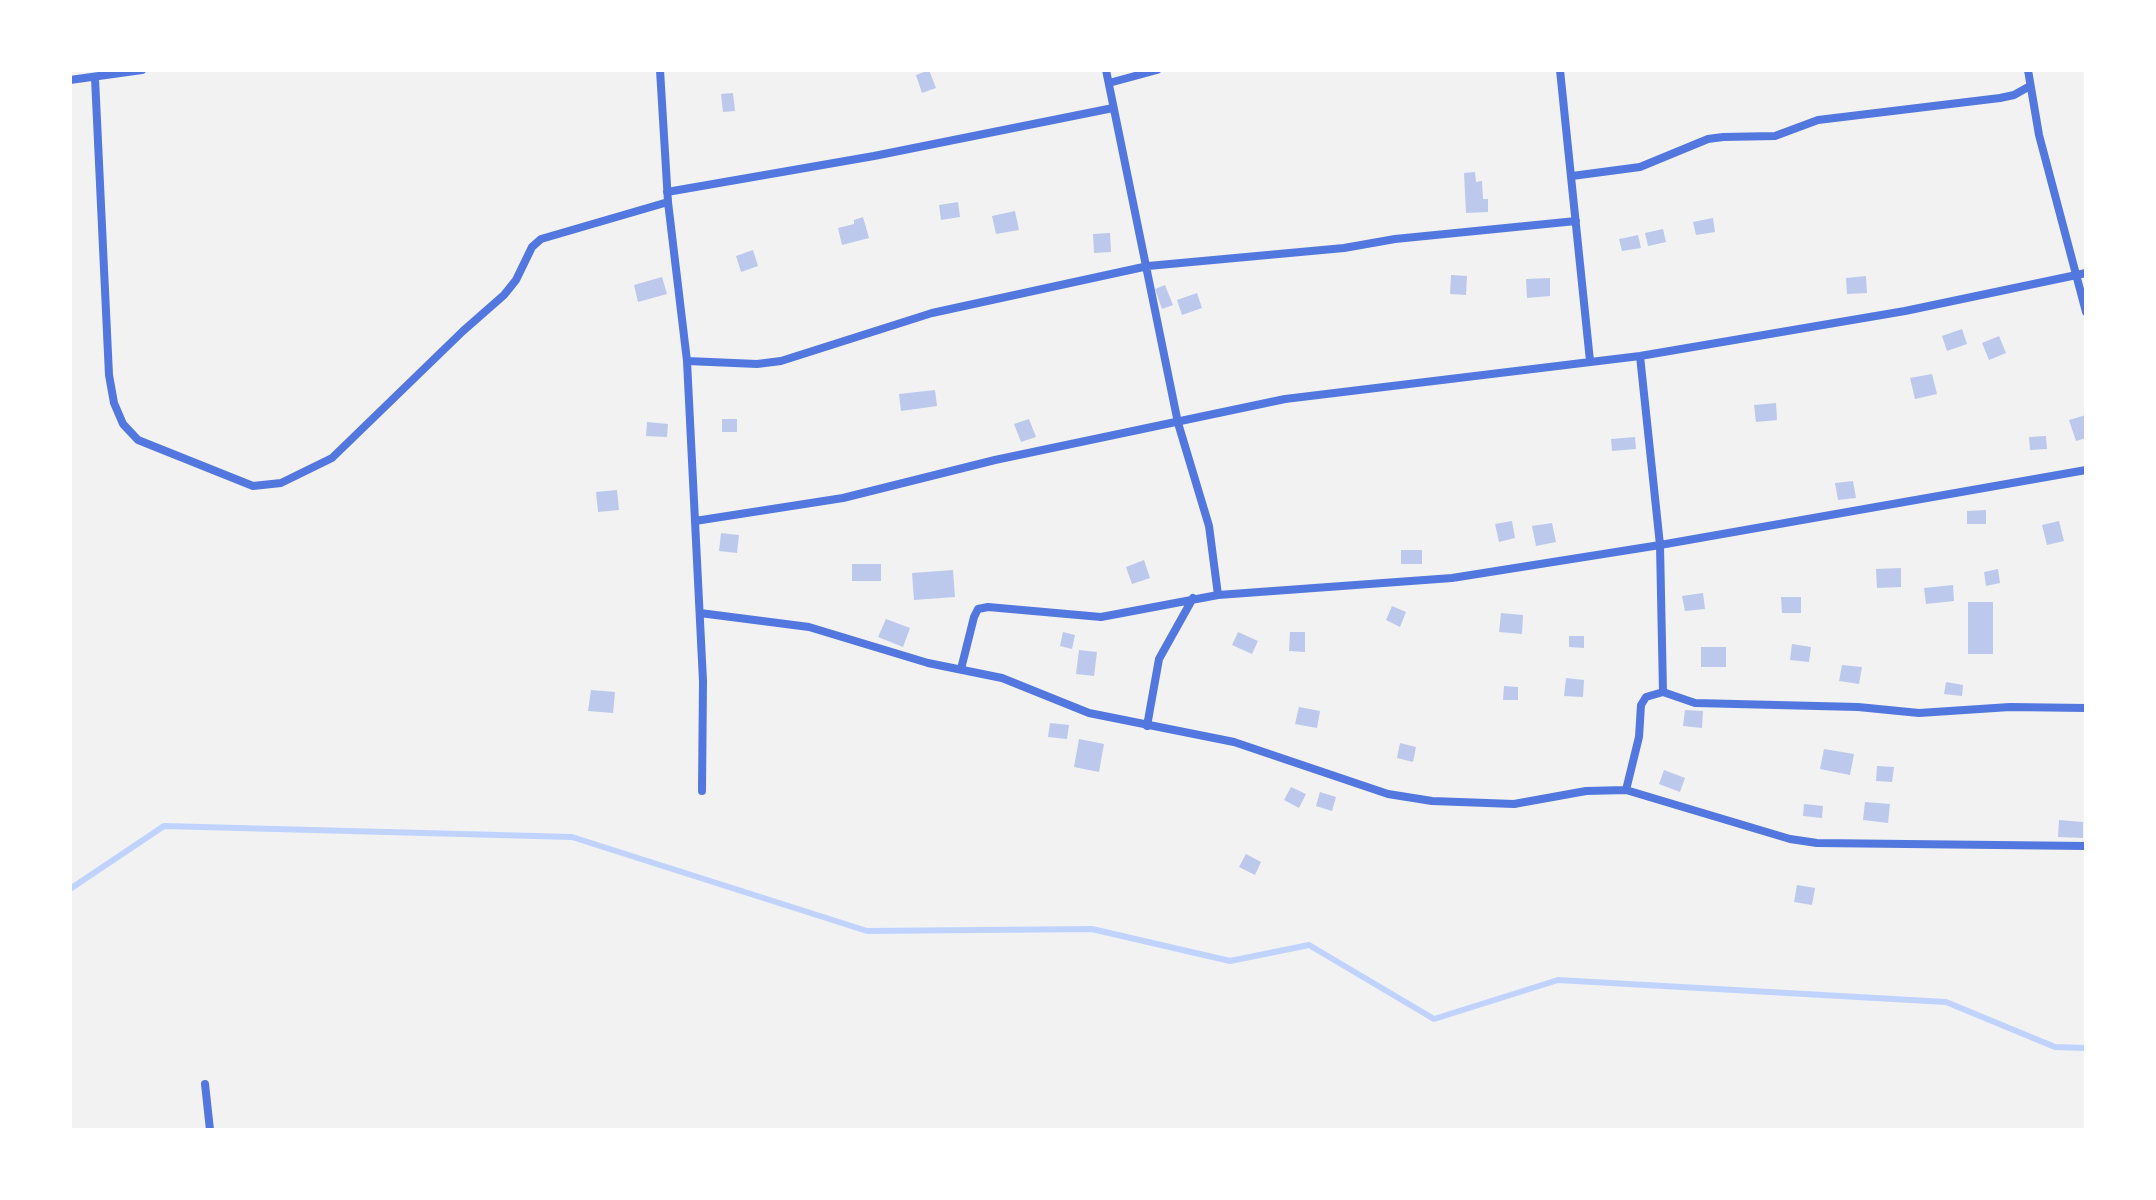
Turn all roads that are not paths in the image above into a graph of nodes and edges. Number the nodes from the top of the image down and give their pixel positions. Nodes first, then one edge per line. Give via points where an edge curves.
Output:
1 (142, 70) edge
2 (660, 70) edge
3 (1106, 70) edge
4 (1157, 70) edge
5 (1560, 70) edge
6 (2028, 70) edge
7 (95, 78) junction
8 (70, 80) edge
9 (1109, 83) junction
10 (2030, 86) junction
11 (1113, 108) junction
12 (1572, 176) junction
13 (668, 197) junction
14 (1576, 221) junction
15 (1148, 266) junction
16 (2086, 273) edge
17 (2075, 275) junction
18 (2086, 312) edge
19 (1640, 356) junction
20 (687, 361) junction
21 (1590, 361) junction
22 (1178, 423) junction
23 (2086, 470) edge
24 (695, 521) junction
25 (1660, 545) junction
26 (1218, 595) junction
27 (1193, 598) junction
28 (700, 613) junction
29 (961, 669) junction
30 (1663, 692) junction
31 (2086, 708) edge
32 (1147, 726) junction
33 (1626, 790) junction
34 (702, 791) dead end
35 (2086, 846) edge
36 (205, 1084) dead end
37 (210, 1130) edge

1 - 7 street
2 - 13 street
3 - 9 street
4 - 9 street
5 - 12 street
6 - 10 street
7 - 8 street
7 - 13 street via 114,403 138,440 253,486 281,483 332,458 504,295 541,239
9 - 11 street
10 - 12 street via 2000,98 1818,120 1775,136 1708,139 1640,167
10 - 17 street
11 - 13 street
11 - 15 street
12 - 14 street
13 - 20 street
14 - 15 street
14 - 21 street
15 - 20 street via 932,313 781,361
15 - 22 street
16 - 17 street
17 - 18 street
17 - 19 street via 1905,311
19 - 21 street
19 - 25 street
20 - 24 street
21 - 22 street via 1285,399
22 - 24 street via 843,498
22 - 26 street via 1209,526
23 - 25 street
24 - 28 street
25 - 26 street via 1452,578
25 - 30 street
26 - 27 street
27 - 29 street via 1101,617 978,609
27 - 32 street via 1159,659
28 - 29 street via 809,627
28 - 34 street
29 - 32 street via 1002,678 1089,713
30 - 31 street via 1695,703 1919,713
30 - 33 street via 1646,697 1641,705
32 - 33 street via 1234,742 1388,794 1432,801 1514,804
33 - 35 street via 1817,843
36 - 37 street

